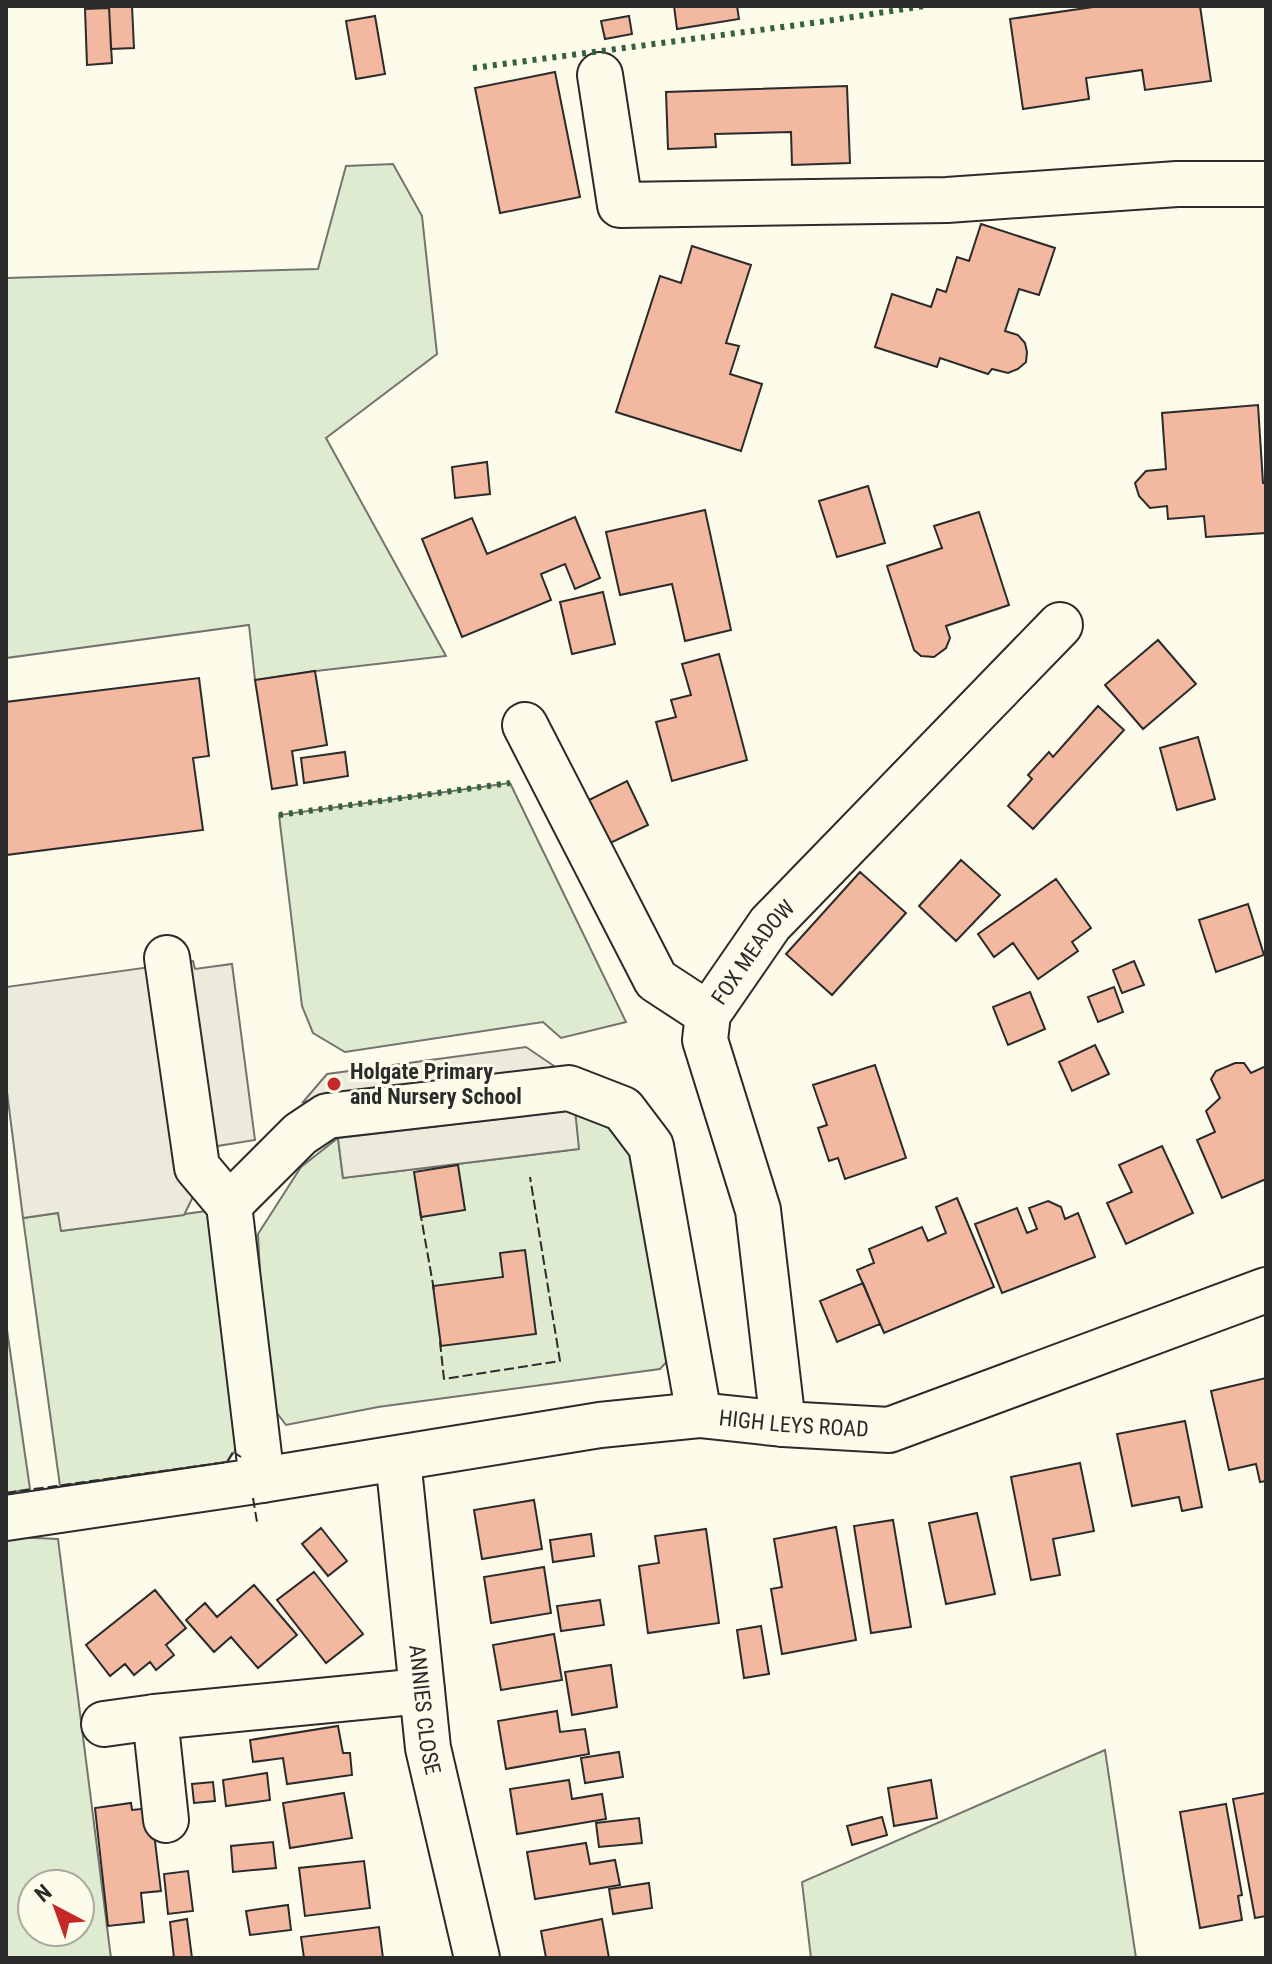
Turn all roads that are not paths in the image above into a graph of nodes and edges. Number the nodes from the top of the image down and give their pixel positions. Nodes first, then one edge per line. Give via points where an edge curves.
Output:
1 (600, 75) dead end
2 (1266, 184) edge
3 (1060, 625) dead end
4 (525, 725) dead end
5 (167, 958) dead end
6 (708, 1014) junction
7 (229, 1205) junction
8 (1266, 1290) edge
9 (699, 1415) junction
10 (783, 1424) junction
11 (398, 1459) junction
12 (262, 1480) junction
13 (6, 1518) edge
14 (422, 1691) junction
15 (155, 1717) junction
16 (104, 1724) dead end
17 (166, 1820) dead end
18 (477, 1958) edge

1 - 2 street via 620,205 947,200 1177,184
3 - 6 street, FOX MEADOW via 770,924
4 - 6 street via 656,980
5 - 7 street via 197,1167
6 - 10 street, FOX MEADOW via 705,1040 758,1210
7 - 9 street via 300,1134 327,1116 569,1088 623,1109 651,1146
7 - 12 street
8 - 10 street, HIGH LEYS ROAD via 889,1430
9 - 10 street, HIGH LEYS ROAD
9 - 11 street, HIGH LEYS ROAD via 600,1425
11 - 12 street, HIGH LEYS ROAD
11 - 14 street, ANNIES CLOSE
12 - 13 street, HIGH LEYS ROAD
14 - 15 street
14 - 18 street, ANNIES CLOSE via 428,1748
15 - 16 street
15 - 17 street

